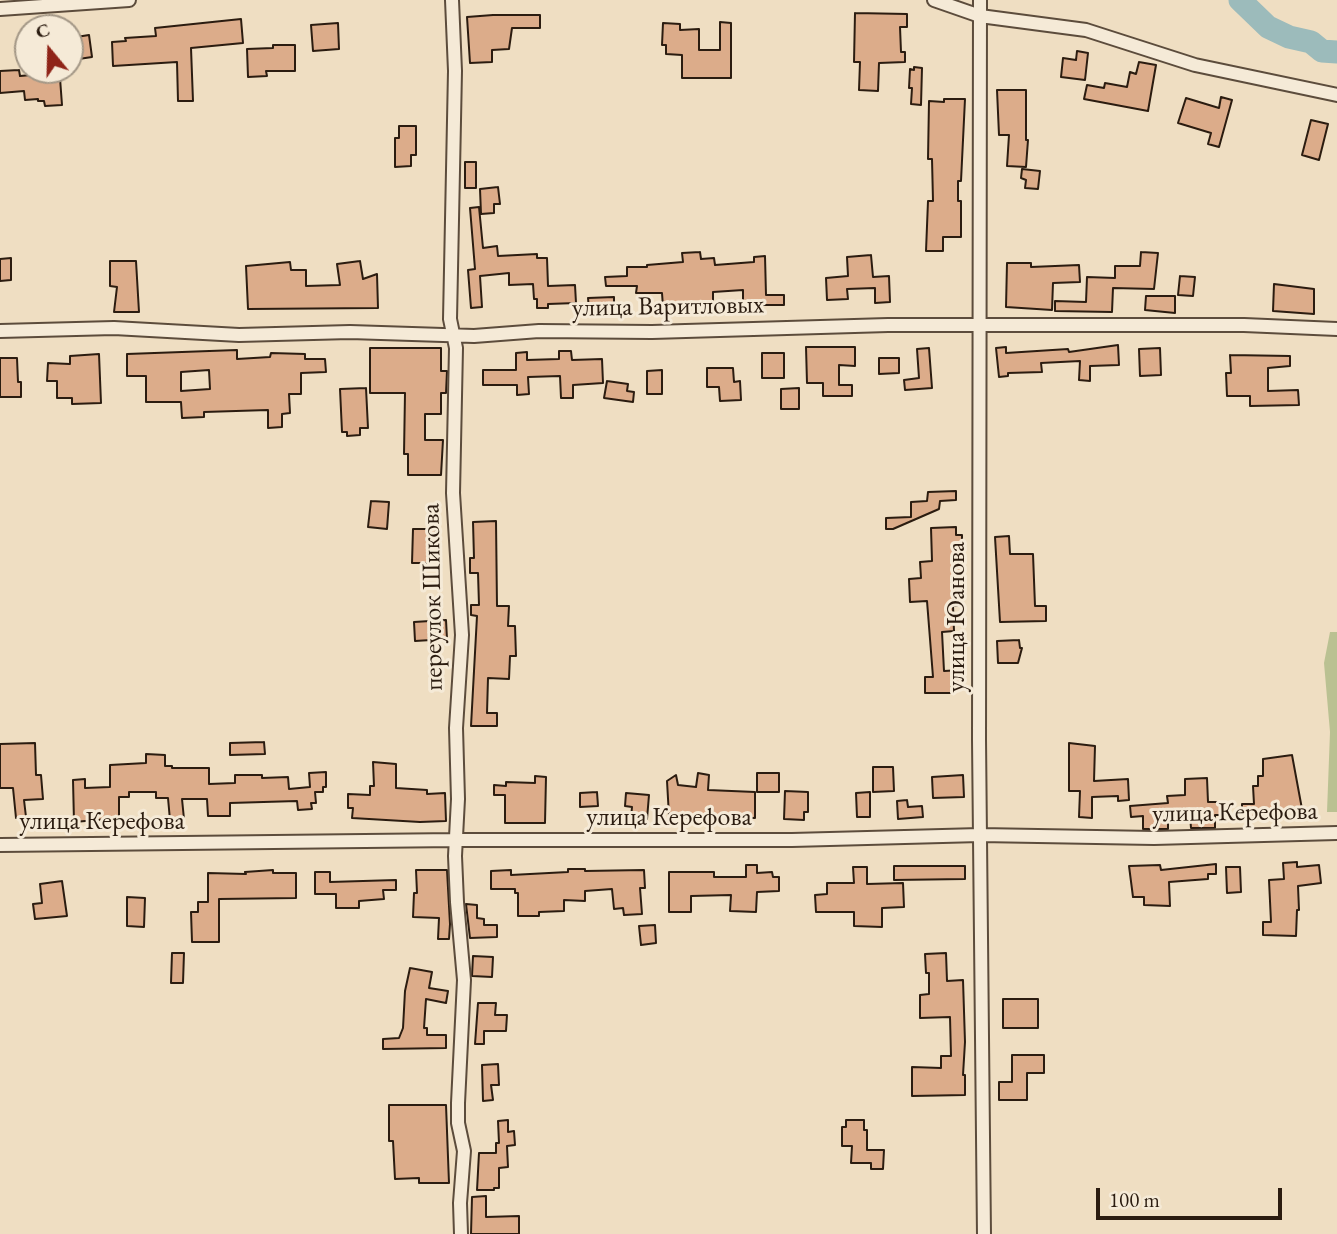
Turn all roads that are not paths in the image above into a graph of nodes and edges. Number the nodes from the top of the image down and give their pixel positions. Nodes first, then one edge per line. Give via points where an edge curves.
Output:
1 (129, 0) edge
2 (452, 0) edge
3 (934, 0) edge
4 (979, 0) edge
5 (0, 9) edge
6 (980, 16) junction
7 (1337, 96) edge
8 (980, 325) junction
9 (1337, 329) edge
10 (0, 331) edge
11 (453, 335) junction
12 (1337, 833) edge
13 (980, 835) junction
14 (456, 840) junction
15 (0, 845) edge
16 (461, 1234) edge
17 (984, 1234) edge

1 - 5 street
2 - 11 street, переулок Шикова
3 - 6 street
4 - 6 street, улица Юанова
6 - 7 street via 1086,30 1195,65
6 - 8 street, улица Юанова
8 - 9 street, улица Варитловых
8 - 11 street, улица Варитловых
8 - 13 street, улица Юанова
10 - 11 street, улица Варитловых via 114,328 239,335
11 - 14 street, переулок Шикова via 453,493 462,635
12 - 13 street, улица Керефова via 1154,838
13 - 14 street, улица Керефова
13 - 17 street, улица Юанова
14 - 15 street, улица Керефова
14 - 16 street, переулок Шикова via 464,980 458,1103 464,1151

